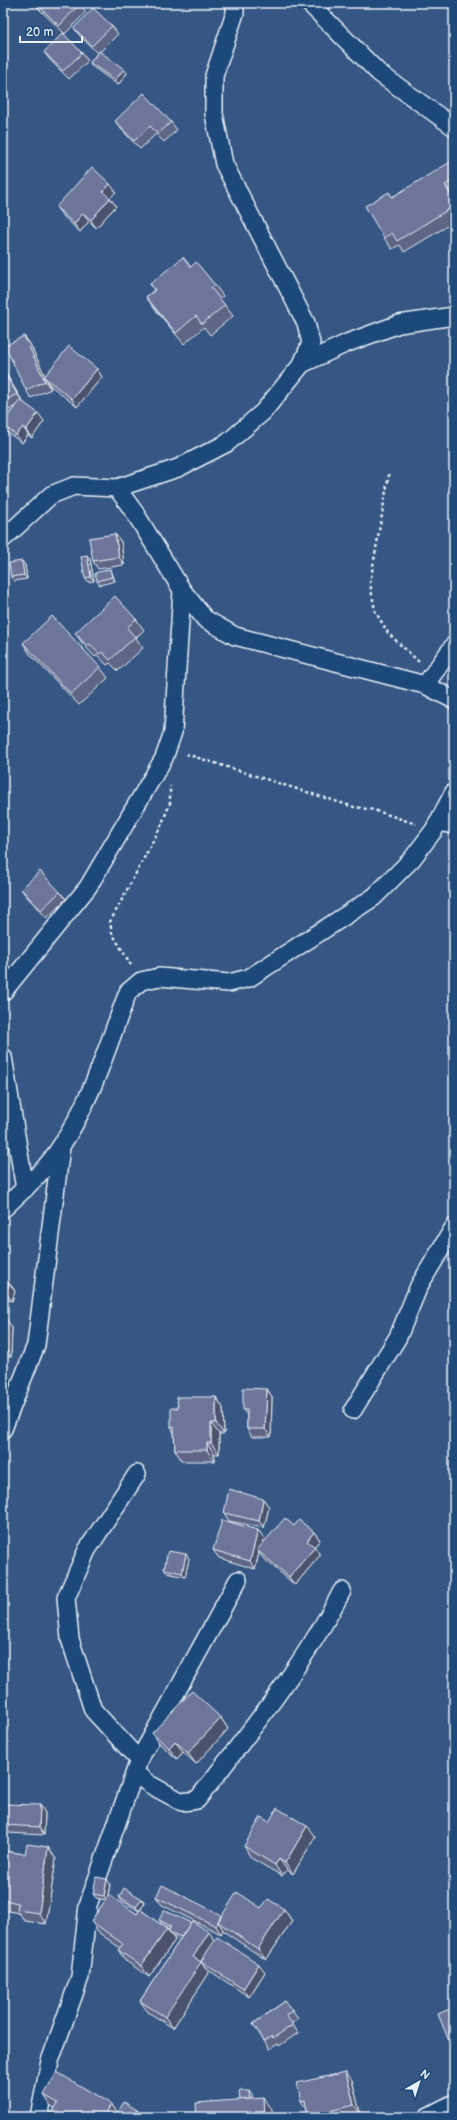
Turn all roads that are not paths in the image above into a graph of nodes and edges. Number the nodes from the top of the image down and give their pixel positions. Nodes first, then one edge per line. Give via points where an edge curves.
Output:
1 (235, 3) edge
2 (309, 3) edge
3 (454, 127) edge
4 (454, 316) edge
5 (302, 364) junction
6 (117, 488) junction
7 (3, 539) edge
8 (182, 590) junction
9 (454, 645) edge
10 (428, 680) junction
11 (454, 700) edge
12 (454, 792) edge
13 (442, 825) edge
14 (3, 992) edge
15 (3, 1057) edge
16 (61, 1147) junction
17 (25, 1189) junction
18 (3, 1209) edge
19 (453, 1228) edge
20 (353, 1410) dead end
21 (3, 1429) edge
22 (137, 1474) dead end
23 (238, 1580) dead end
24 (342, 1591) dead end
25 (137, 1767) junction
26 (454, 2103) edge
27 (39, 2117) edge
28 (427, 2117) edge

1 - 5 street via 235,13 214,76 214,114 224,164 306,323 311,343
2 - 3 street via 379,73
4 - 5 street via 399,324 347,342
5 - 6 street via 262,412 227,443 178,468
6 - 7 street via 74,486 51,495
6 - 8 street via 136,513
8 - 10 street via 205,619 235,636
8 - 14 street via 173,732 166,753 88,887
9 - 10 street
10 - 11 street
12 - 13 street
13 - 16 street via 374,897 249,978 229,983 160,977 141,981 128,992 87,1099
15 - 17 street
16 - 17 street
16 - 21 street via 36,1345
17 - 18 street
19 - 20 street via 419,1286 398,1337
22 - 25 street via 86,1550 66,1598 70,1638 93,1710
23 - 25 street
24 - 25 street via 325,1624 267,1709 197,1800 182,1802 149,1784
25 - 27 street via 88,1905 80,1977 50,2061
26 - 28 street

